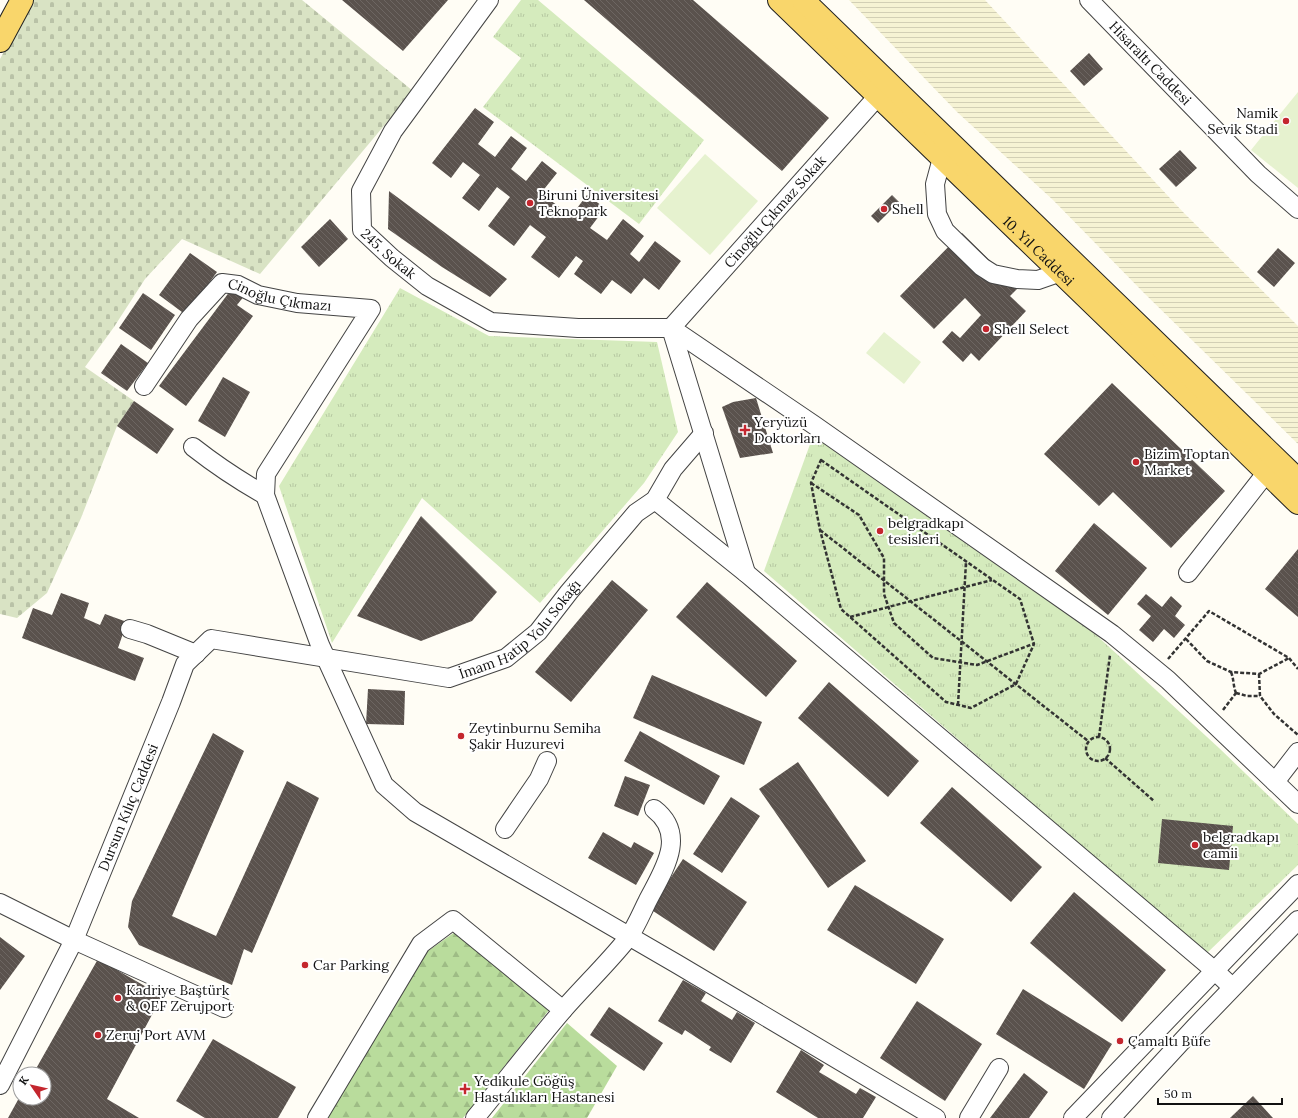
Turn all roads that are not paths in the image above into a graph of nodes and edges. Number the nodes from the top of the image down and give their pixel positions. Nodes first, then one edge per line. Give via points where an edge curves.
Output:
1 (22, 0) edge
2 (489, 0) edge
3 (779, 0) edge
4 (803, 0) edge
5 (1089, 0) edge
6 (0, 41) edge
7 (878, 96) junction
8 (942, 158) junction
9 (1298, 209) edge
10 (1061, 272) junction
11 (672, 328) junction
12 (144, 386) dead end
13 (704, 434) junction
14 (193, 447) dead end
15 (1267, 472) junction
16 (1298, 480) edge
17 (265, 495) junction
18 (655, 500) junction
19 (1298, 503) edge
20 (746, 572) junction
21 (1188, 573) dead end
22 (130, 629) dead end
23 (196, 654) junction
24 (325, 657) junction
25 (1298, 752) edge
26 (547, 761) dead end
27 (1275, 782) junction
28 (1298, 804) edge
29 (654, 809) dead end
30 (505, 830) dead end
31 (1298, 884) edge
32 (0, 903) edge
33 (1298, 920) edge
34 (629, 936) junction
35 (74, 940) junction
36 (1215, 971) junction
37 (1232, 988) junction
38 (224, 1008) dead end
39 (563, 1010) junction
40 (999, 1068) dead end
41 (0, 1085) edge
42 (317, 1118) edge
43 (475, 1118) edge
44 (936, 1118) edge
45 (969, 1118) edge
46 (1073, 1118) edge
47 (1111, 1118) edge

1 - 6 main road
2 - 11 street, 245. Sokak via 393,131 361,191 362,230 427,286 491,322 578,328
3 - 7 main road, 10. Yıl Caddesi
4 - 16 main road, 10. Yıl Caddesi
5 - 9 street, Hisaraltı Caddesi via 1258,174
7 - 8 main road, 10. Yıl Caddesi
7 - 11 street, Cinoğlu Çıkmaz Sokak
8 - 10 main road, 10. Yıl Caddesi
8 - 10 street via 935,184 937,214 945,231 993,274 1038,280
10 - 15 main road, 10. Yıl Caddesi
11 - 13 street
11 - 27 street via 1112,634 1157,671
12 - 17 street, Cinoğlu Çıkmazı via 189,320 222,283 238,285 258,295 297,303 371,309 266,474
13 - 18 street via 673,469
13 - 20 street
14 - 17 street
15 - 19 main road, 10. Yıl Caddesi
15 - 21 street
17 - 24 street
18 - 20 street
18 - 24 street, İmam Hatip Yolu Sokağı via 636,513 538,632 506,658 449,678
20 - 36 street
22 - 23 street
23 - 24 street, Dursun Kılıç Caddesi via 212,639
23 - 35 street, Dursun Kılıç Caddesi via 185,664
24 - 34 street via 384,785 415,812
25 - 27 street
26 - 30 street via 540,779
27 - 28 street
29 - 34 street via 662,815 672,838 666,866
31 - 36 street
32 - 35 street
33 - 37 street
34 - 39 street
34 - 44 street
35 - 38 street
35 - 41 street, Dursun Kılıç Caddesi
36 - 37 street
36 - 46 street
37 - 47 street
39 - 42 street via 454,920 421,944
39 - 43 street
40 - 45 street

